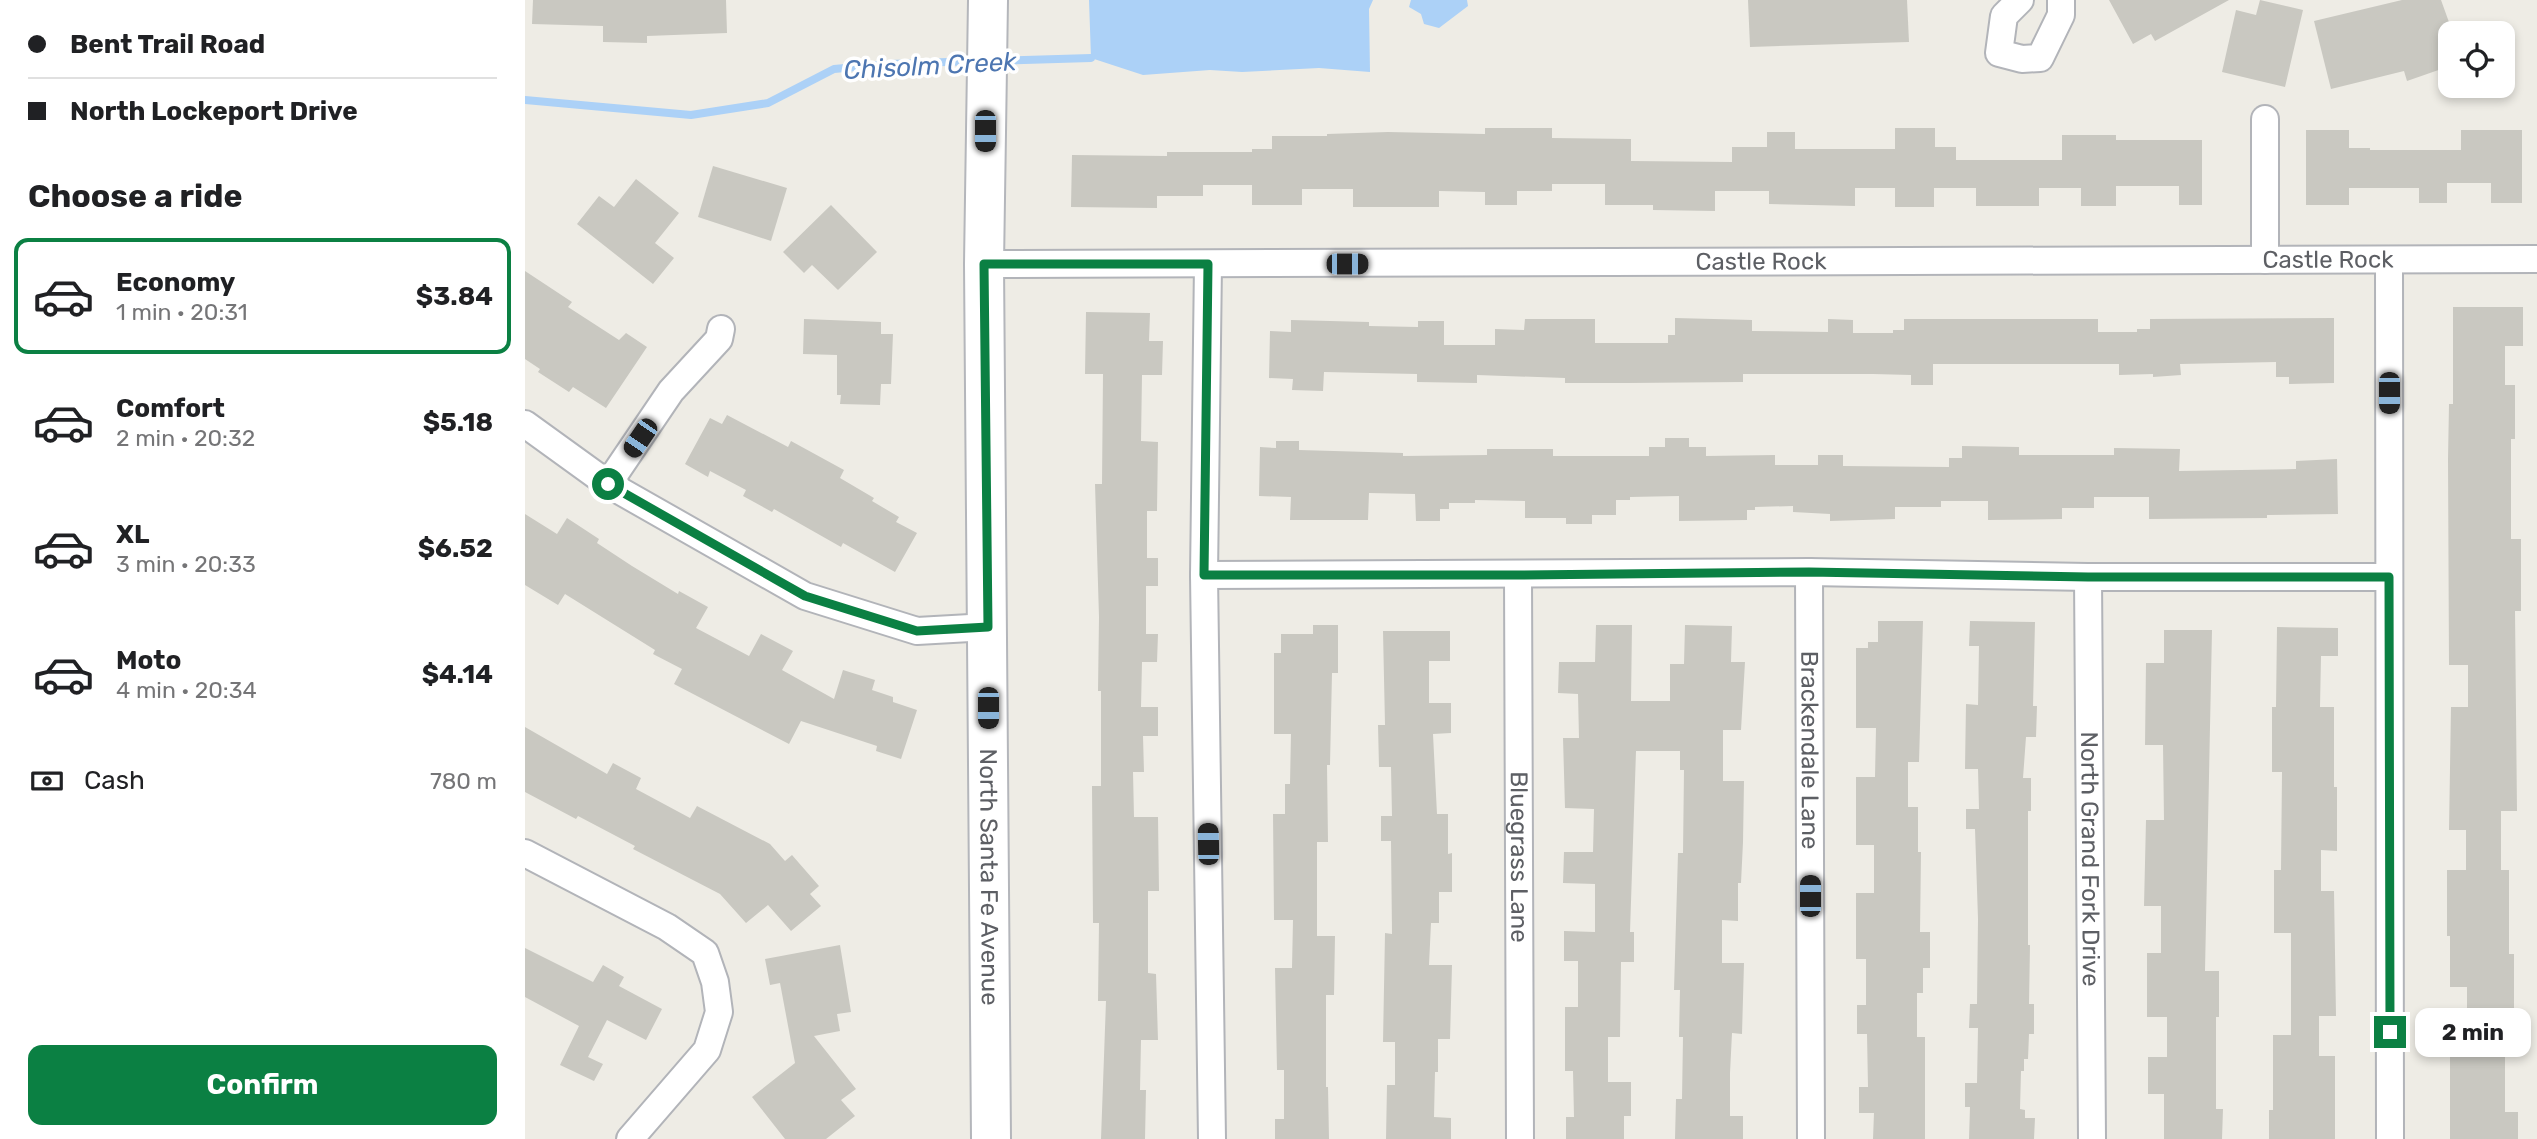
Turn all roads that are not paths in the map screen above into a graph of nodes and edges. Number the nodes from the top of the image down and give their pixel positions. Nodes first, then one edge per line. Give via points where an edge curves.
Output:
1 (2020, 0) edge
2 (2061, 0) edge
3 (986, 8) edge
4 (2265, 119) dead end
5 (2537, 259) edge
6 (2265, 260) junction
7 (2389, 261) junction
8 (984, 264) junction
9 (1208, 264) junction
10 (722, 329) dead end
11 (525, 424) edge
12 (608, 484) junction
13 (1809, 572) junction
14 (1204, 575) junction
15 (1518, 575) junction
16 (2088, 577) junction
17 (2389, 577) junction
18 (988, 627) junction
19 (525, 853) edge
20 (643, 1135) edge
21 (991, 1139) edge
22 (1212, 1139) edge
23 (1520, 1139) edge
24 (1811, 1139) edge
25 (2092, 1139) edge
26 (2390, 1139) edge

1 - 2 street via 2004,16 1999,53 2022,59 2040,58 2061,15
3 - 8 main road, North Santa Fe Avenue
4 - 6 street
5 - 7 street, Castle Rock
6 - 7 street, Castle Rock
6 - 9 street, Castle Rock
7 - 17 street
8 - 9 street, Castle Rock
8 - 18 main road, North Santa Fe Avenue
9 - 14 street
10 - 12 street via 719,339 671,391
11 - 12 street
12 - 18 street via 805,596 917,631
13 - 15 street
13 - 16 street
13 - 24 street, Brackendale Lane
14 - 15 street
14 - 22 street
15 - 23 street, Bluegrass Lane
16 - 17 street
16 - 25 street, North Grand Fork Drive
17 - 26 street
18 - 21 main road, North Santa Fe Avenue
19 - 20 street via 667,927 705,953 719,1012 707,1050

